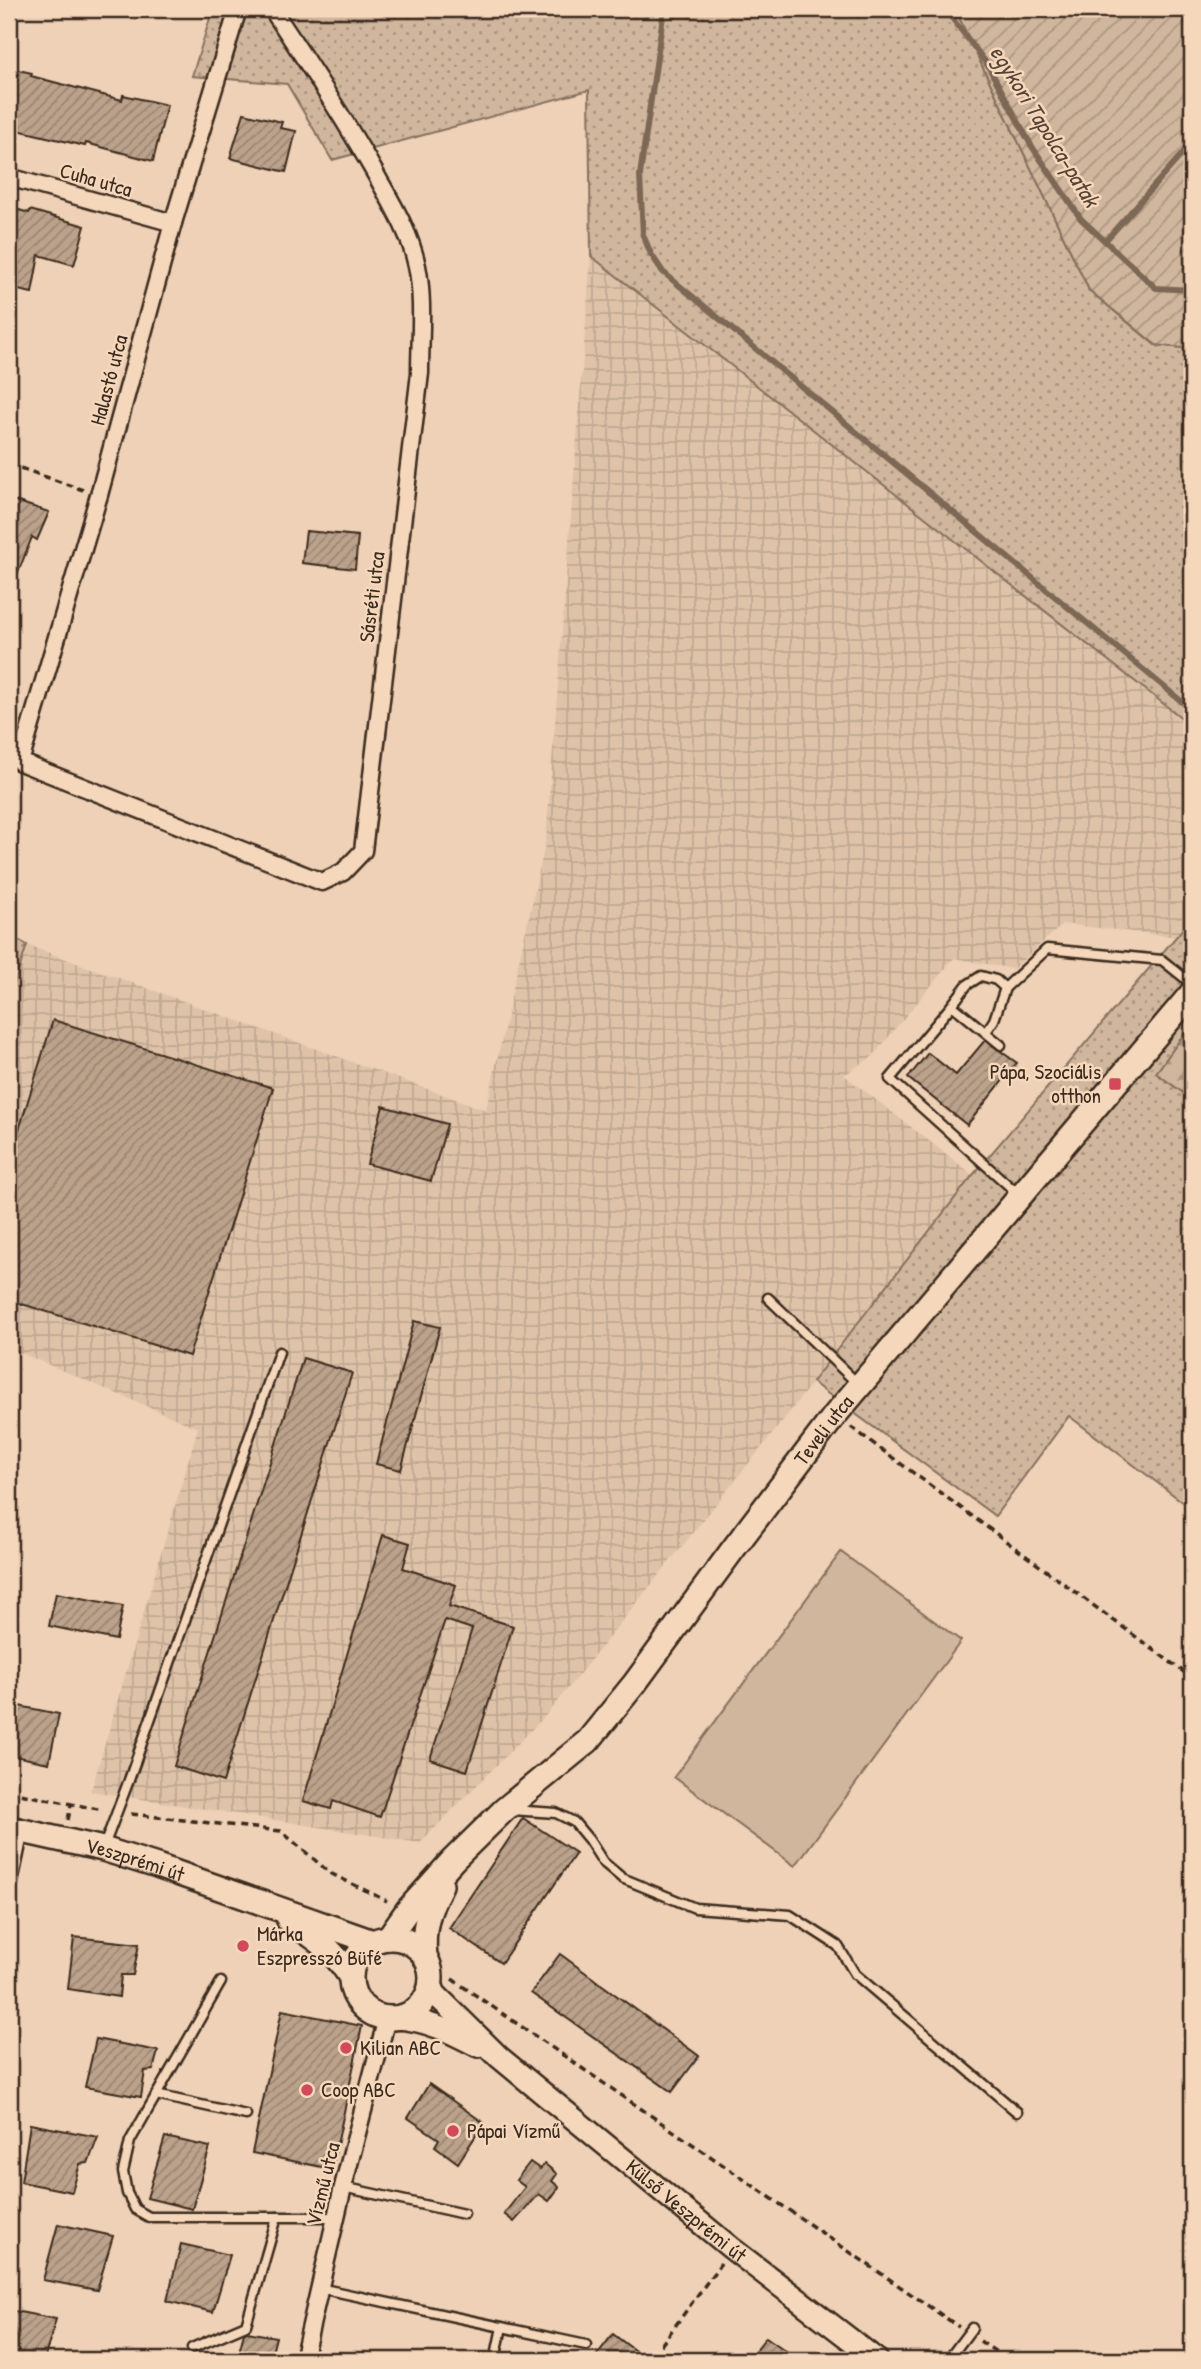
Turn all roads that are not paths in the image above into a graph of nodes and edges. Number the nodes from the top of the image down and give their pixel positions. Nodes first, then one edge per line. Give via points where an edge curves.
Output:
1 (239, 9) edge
2 (272, 9) edge
3 (9, 177) edge
4 (173, 223) junction
5 (20, 762) joint
6 (1192, 984) edge
7 (1005, 988) junction
8 (1192, 993) edge
9 (952, 1005) junction
10 (986, 1032) junction
11 (1001, 1045) dead end
12 (1020, 1196) junction
13 (768, 1298) dead end
14 (279, 1352) dead end
15 (860, 1386) junction
16 (504, 1810) junction
17 (15, 1829) edge
18 (103, 1849) junction
19 (453, 1860) junction
20 (9, 1882) edge
21 (257, 1901) junction
22 (381, 1940) junction
23 (425, 1957) junction
24 (351, 1976) junction
25 (438, 1976) junction
26 (221, 1982) dead end
27 (391, 2018) junction
28 (499, 2057) junction
29 (156, 2095) junction
30 (1017, 2112) dead end
31 (246, 2115) dead end
32 (343, 2187) junction
33 (464, 2214) dead end
34 (277, 2217) junction
35 (335, 2217) junction
36 (319, 2288) junction
37 (502, 2327) junction
38 (970, 2331) road end
39 (586, 2345) dead end
40 (192, 2348) dead end
41 (303, 2360) edge
42 (495, 2360) edge
43 (877, 2360) edge
44 (948, 2360) edge

1 - 4 street, Halastó utca
2 - 5 street, Sásréti utca via 343,116 394,207 418,267 420,373 363,851 343,872 322,882
3 - 4 street, Cuha utca
4 - 5 street, Halastó utca
6 - 7 lane via 1162,960 1047,949
7 - 9 lane via 981,976 967,985
7 - 10 lane
8 - 12 main road, Teveli utca
9 - 10 lane
9 - 12 lane via 890,1079
10 - 11 lane
12 - 15 main road, Teveli utca
13 - 15 lane
14 - 18 lane
15 - 16 main road, Teveli utca via 588,1741
16 - 19 main road, Teveli utca
16 - 30 lane via 556,1813 574,1822 603,1862 622,1878 695,1908 790,1915 838,1946 855,1974
17 - 18 main road, Veszprémi út
17 - 20 street
18 - 21 main road, Veszprémi út
19 - 22 main road, Teveli utca
19 - 23 main road, Teveli utca via 427,1916
21 - 22 main road, Veszprémi út
21 - 24 main road, Veszprémi út via 323,1943
22 - 23 main road via 405,1941
22 - 24 main road via 357,1956
23 - 25 main road
24 - 27 main road via 357,2001 370,2012
25 - 27 main road via 419,2007
25 - 28 street, Külső Veszprémi út via 435,1994
26 - 29 lane
27 - 28 street, Külső Veszprémi út via 440,2026
27 - 32 street, Vízmű utca
28 - 43 street, Külső Veszprémi út
29 - 31 lane
29 - 34 lane via 130,2141 123,2172 135,2209 149,2217
32 - 33 lane
32 - 35 street, Vízmű utca
34 - 35 lane
34 - 40 lane via 246,2325
35 - 36 street, Vízmű utca
36 - 37 lane
36 - 41 street, Vízmű utca
37 - 39 lane
37 - 42 lane
38 - 44 lane

